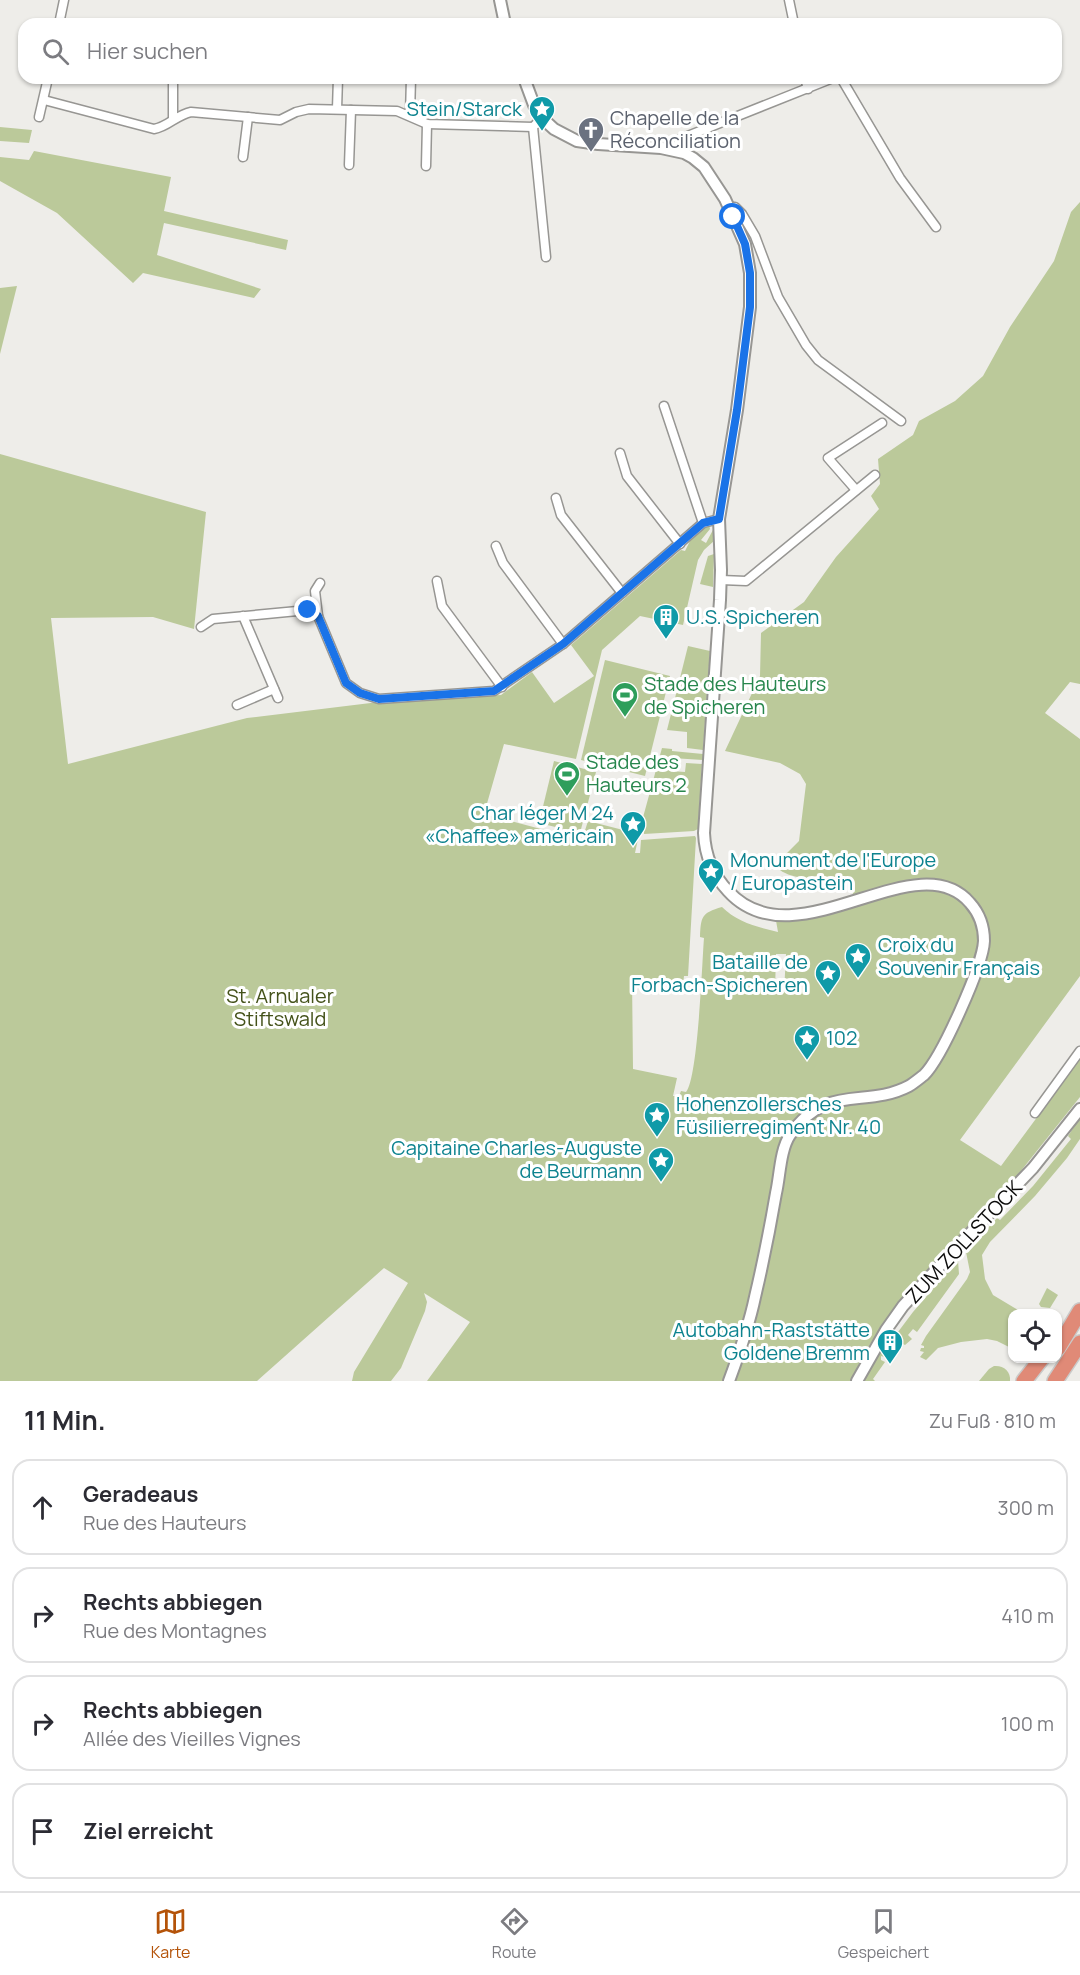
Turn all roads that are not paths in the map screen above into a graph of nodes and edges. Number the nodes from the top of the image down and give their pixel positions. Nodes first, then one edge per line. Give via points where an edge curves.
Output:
1 (63, 0) edge
2 (500, 0) edge
3 (789, 0) edge
4 (60, 18) edge
5 (504, 18) edge
6 (793, 18) edge
7 (47, 84) edge
8 (173, 84) edge
9 (338, 84) edge
10 (411, 84) edge
11 (526, 84) edge
12 (807, 84) edge
13 (819, 84) edge
14 (845, 84) edge
15 (808, 89) junction
16 (44, 100) junction
17 (337, 109) junction
18 (351, 110) junction
19 (410, 116) junction
20 (39, 117) dead end
21 (248, 117) junction
22 (542, 118) junction
23 (173, 119) junction
24 (427, 124) junction
25 (533, 127) junction
26 (675, 150) junction
27 (243, 157) dead end
28 (349, 165) dead end
29 (426, 166) dead end
30 (728, 207) junction
31 (936, 227) dead end
32 (546, 257) dead end
33 (664, 406) dead end
34 (901, 421) dead end
35 (882, 423) dead end
36 (620, 453) dead end
37 (874, 475) dead end
38 (856, 490) junction
39 (556, 498) dead end
40 (719, 519) junction
41 (703, 523) junction
42 (680, 544) junction
43 (496, 546) dead end
44 (721, 575) junction
45 (436, 581) dead end
46 (320, 584) dead end
47 (622, 593) junction
48 (243, 616) junction
49 (318, 616) junction
50 (201, 627) dead end
51 (563, 644) junction
52 (502, 687) junction
53 (274, 689) junction
54 (278, 698) dead end
55 (237, 705) dead end
56 (1080, 1051) edge
57 (1080, 1109) edge
58 (1035, 1113) dead end
59 (1080, 1311) edge
60 (1062, 1338) edge
61 (1080, 1343) edge
62 (1038, 1363) edge
63 (1048, 1363) edge
64 (729, 1381) edge
65 (857, 1381) edge
66 (1024, 1381) edge
67 (1036, 1381) edge
68 (1055, 1381) edge

1 - 4 street
2 - 5 street
3 - 6 street
7 - 16 street
8 - 23 street
9 - 17 street
10 - 19 street
11 - 22 street
12 - 15 street
13 - 15 street
14 - 31 street via 895,169
15 - 26 street via 680,139
16 - 20 street
16 - 23 street via 154,129
17 - 18 street
17 - 21 street via 309,109 280,120
18 - 19 street via 397,111
18 - 28 street
19 - 24 street
21 - 23 street via 191,112
21 - 27 street
22 - 25 street
22 - 26 street via 577,141
24 - 25 street
24 - 29 street
25 - 32 street
26 - 30 street via 704,167
30 - 34 street via 735,207 751,229 778,297 818,360
30 - 40 street via 745,244 750,307
33 - 41 street
35 - 38 street via 828,458
36 - 42 street via 627,476
37 - 38 street
38 - 44 street via 746,581
39 - 47 street via 561,515
40 - 41 street
40 - 44 street
41 - 42 street
42 - 47 street
43 - 51 street via 503,562
44 - 64 street via 704,833 710,866 722,884 754,910 790,916 922,884 946,886 976,910 984,942 952,1029 925,1074 909,1086 887,1093 828,1103 806,1116 789,1138 755,1299
45 - 52 street via 442,606
46 - 49 street via 315,591
47 - 51 street
48 - 49 street via 308,610
48 - 50 street via 213,619
48 - 53 street
49 - 52 street via 346,683 360,693 379,699 494,691
51 - 52 street
53 - 54 street
53 - 55 street
56 - 58 street
57 - 65 street, ZUM ZOLLSTOCK via 1033,1168 903,1306
59 - 60 highway
61 - 68 highway
62 - 66 highway
63 - 67 highway

